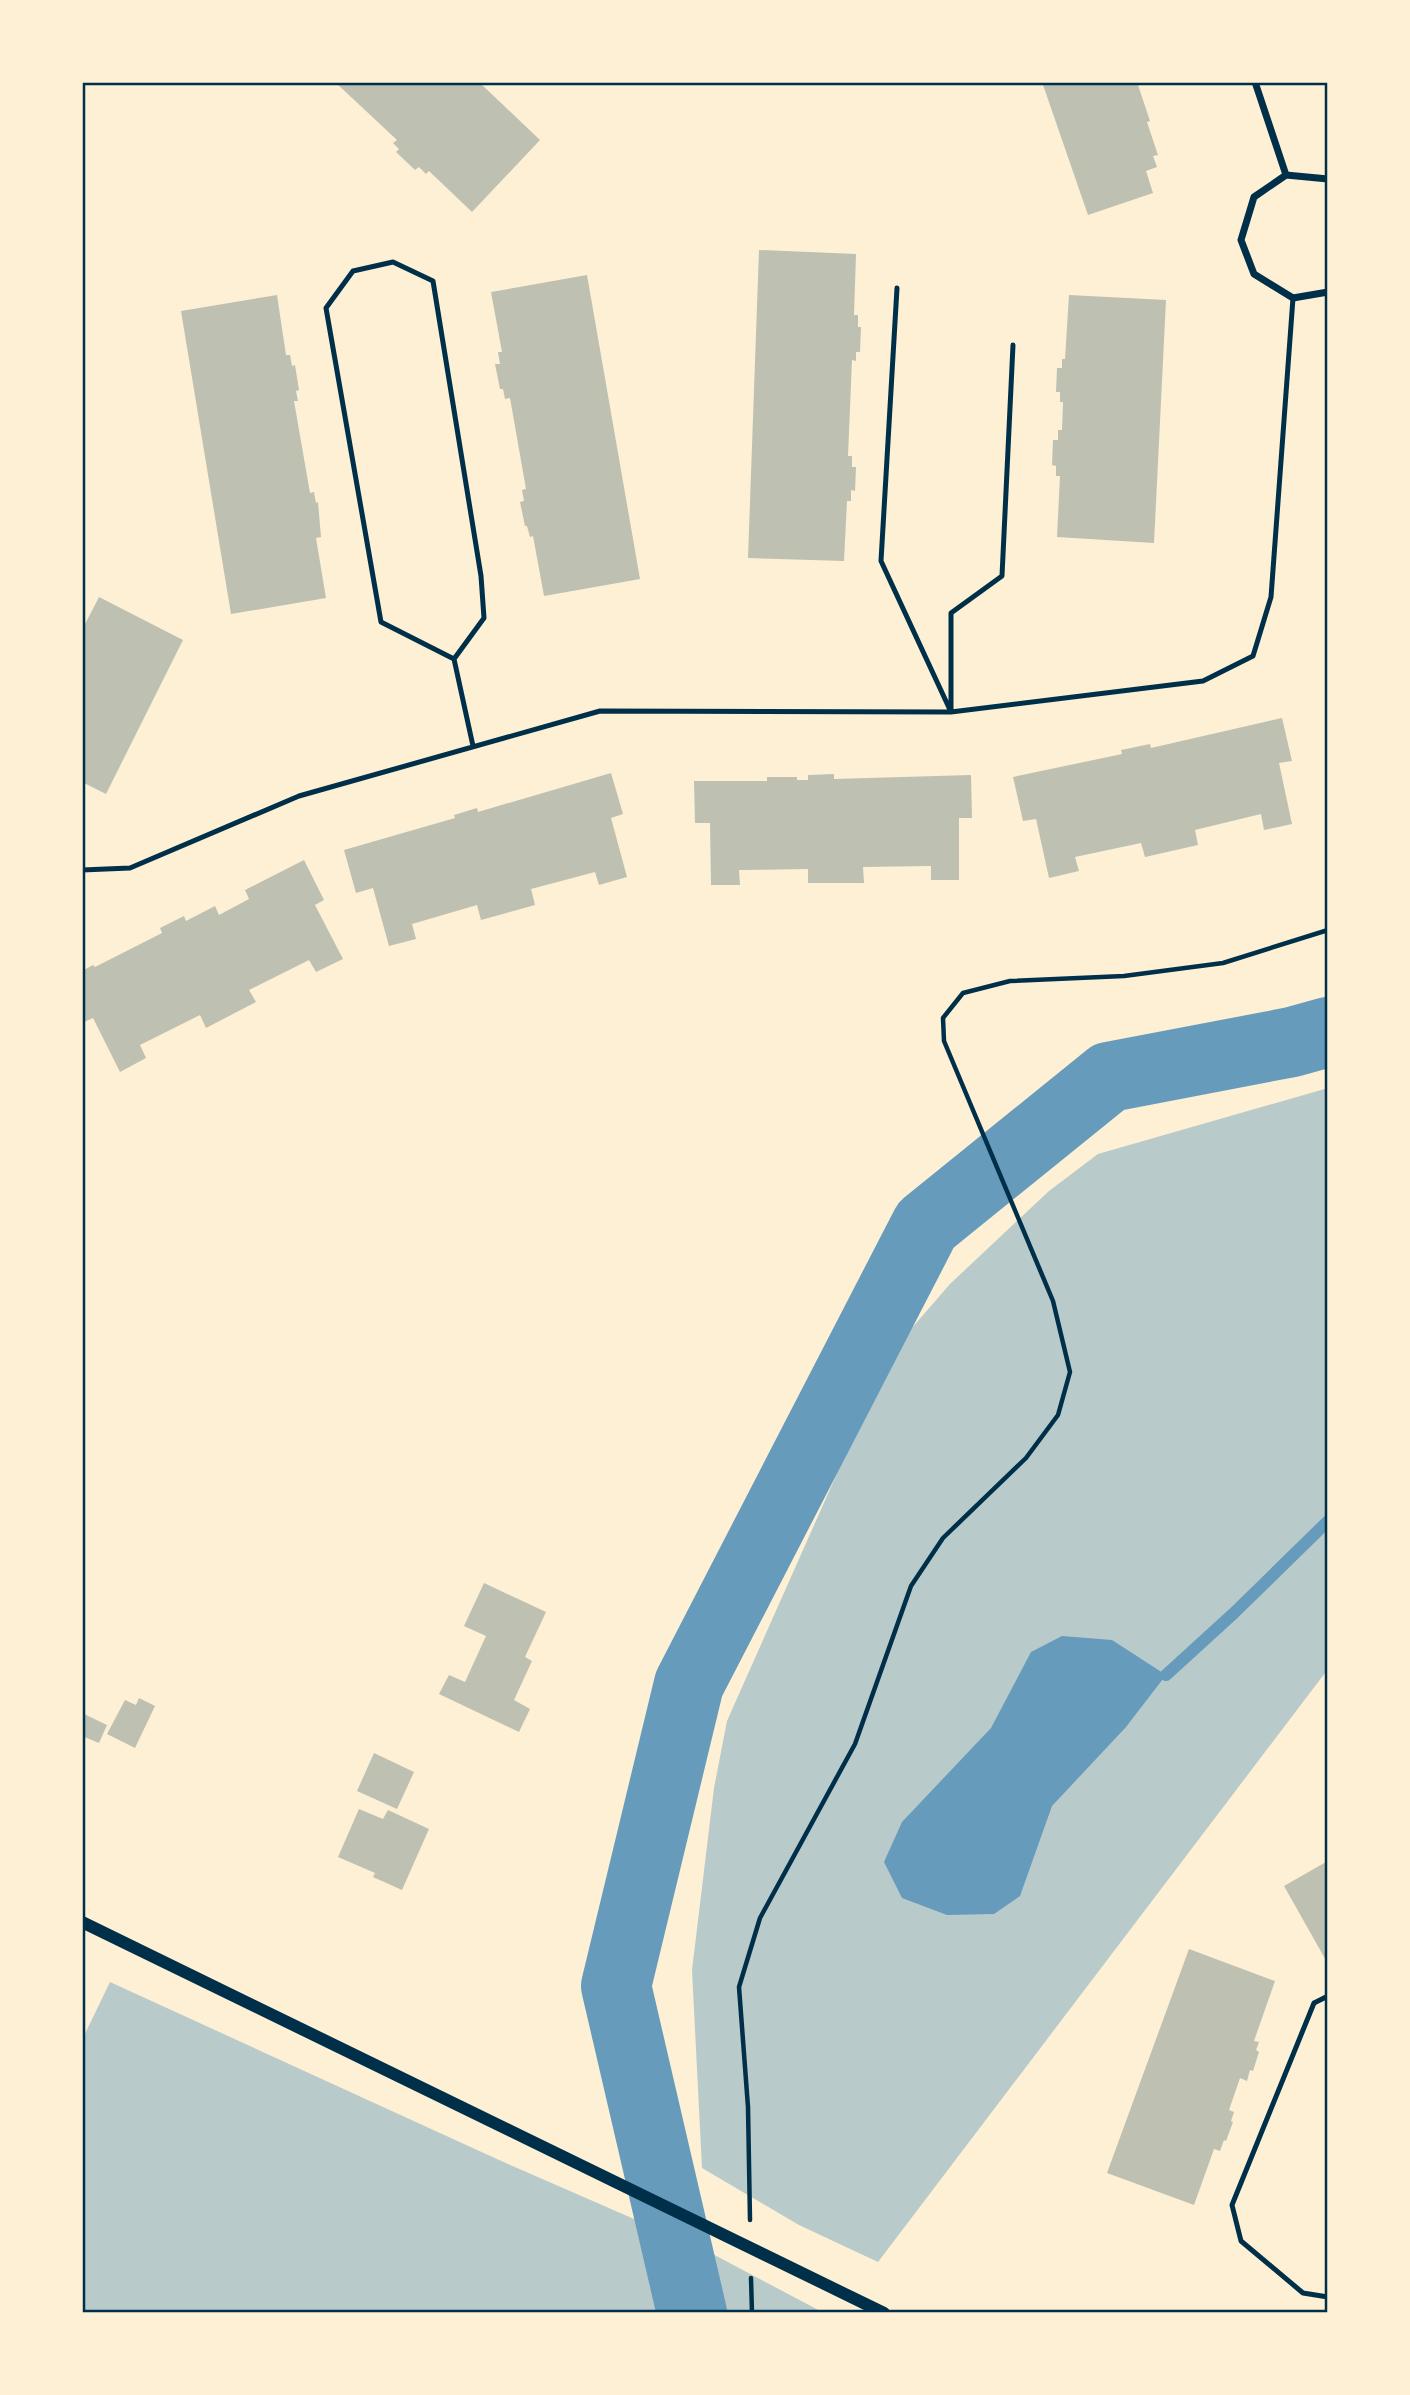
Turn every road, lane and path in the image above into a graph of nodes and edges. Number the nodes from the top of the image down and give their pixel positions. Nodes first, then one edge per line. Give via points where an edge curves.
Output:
1 (1255, 82) edge
2 (1286, 176) junction
3 (1328, 179) edge
4 (897, 288) dead end
5 (1328, 292) edge
6 (1293, 298) junction
7 (1013, 345) dead end
8 (454, 659) junction
9 (951, 712) junction
10 (473, 747) junction
11 (82, 870) edge
12 (1328, 930) edge
13 (82, 1922) edge
14 (1328, 1996) edge
15 (750, 2230) dead end
16 (751, 2272) dead end
17 (1328, 2297) edge
18 (752, 2313) edge
19 (884, 2313) edge

1 - 2 street
2 - 3 street
2 - 6 street via 1254,197 1241,240 1254,274
4 - 9 lane via 881,561
5 - 6 street
6 - 9 lane via 1271,597 1253,656 1203,681
7 - 9 lane via 1002,576 951,613
8 - 8 lane via 484,618 481,576 433,281 393,262 353,271 326,308 381,622
8 - 10 lane
9 - 10 lane via 600,711
10 - 11 lane via 299,796 130,868
12 - 15 path via 1223,963 1124,976 1010,981 963,993 943,1018 944,1041 1054,1301 1070,1372 1058,1415 1026,1458 943,1538 911,1586 855,1744 760,1918 739,1987 748,2107
13 - 19 street
14 - 17 lane via 1314,2003 1232,2206 1241,2241 1303,2292
16 - 18 path

